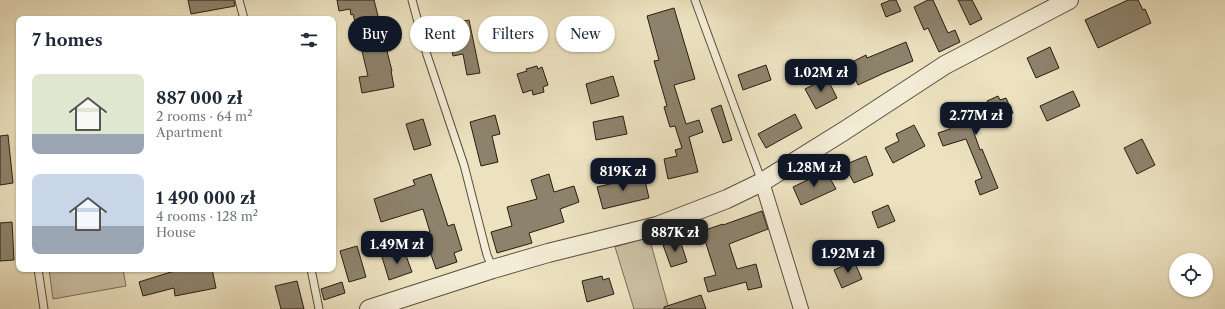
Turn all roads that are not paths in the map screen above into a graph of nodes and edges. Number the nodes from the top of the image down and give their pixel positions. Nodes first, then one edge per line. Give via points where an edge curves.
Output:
1 (239, 0) edge
2 (412, 0) edge
3 (695, 0) edge
4 (1068, 0) edge
5 (243, 16) edge
6 (762, 182) junction
7 (493, 269) junction
8 (38, 272) edge
9 (311, 272) edge
10 (44, 309) edge
11 (319, 309) edge
12 (369, 309) edge
13 (801, 309) edge

1 - 5 lane
2 - 7 lane via 427,55 464,165 487,255
3 - 6 lane
4 - 6 street via 945,65
6 - 7 street via 727,199 657,226
6 - 13 street
7 - 12 street
8 - 10 lane
9 - 11 lane

